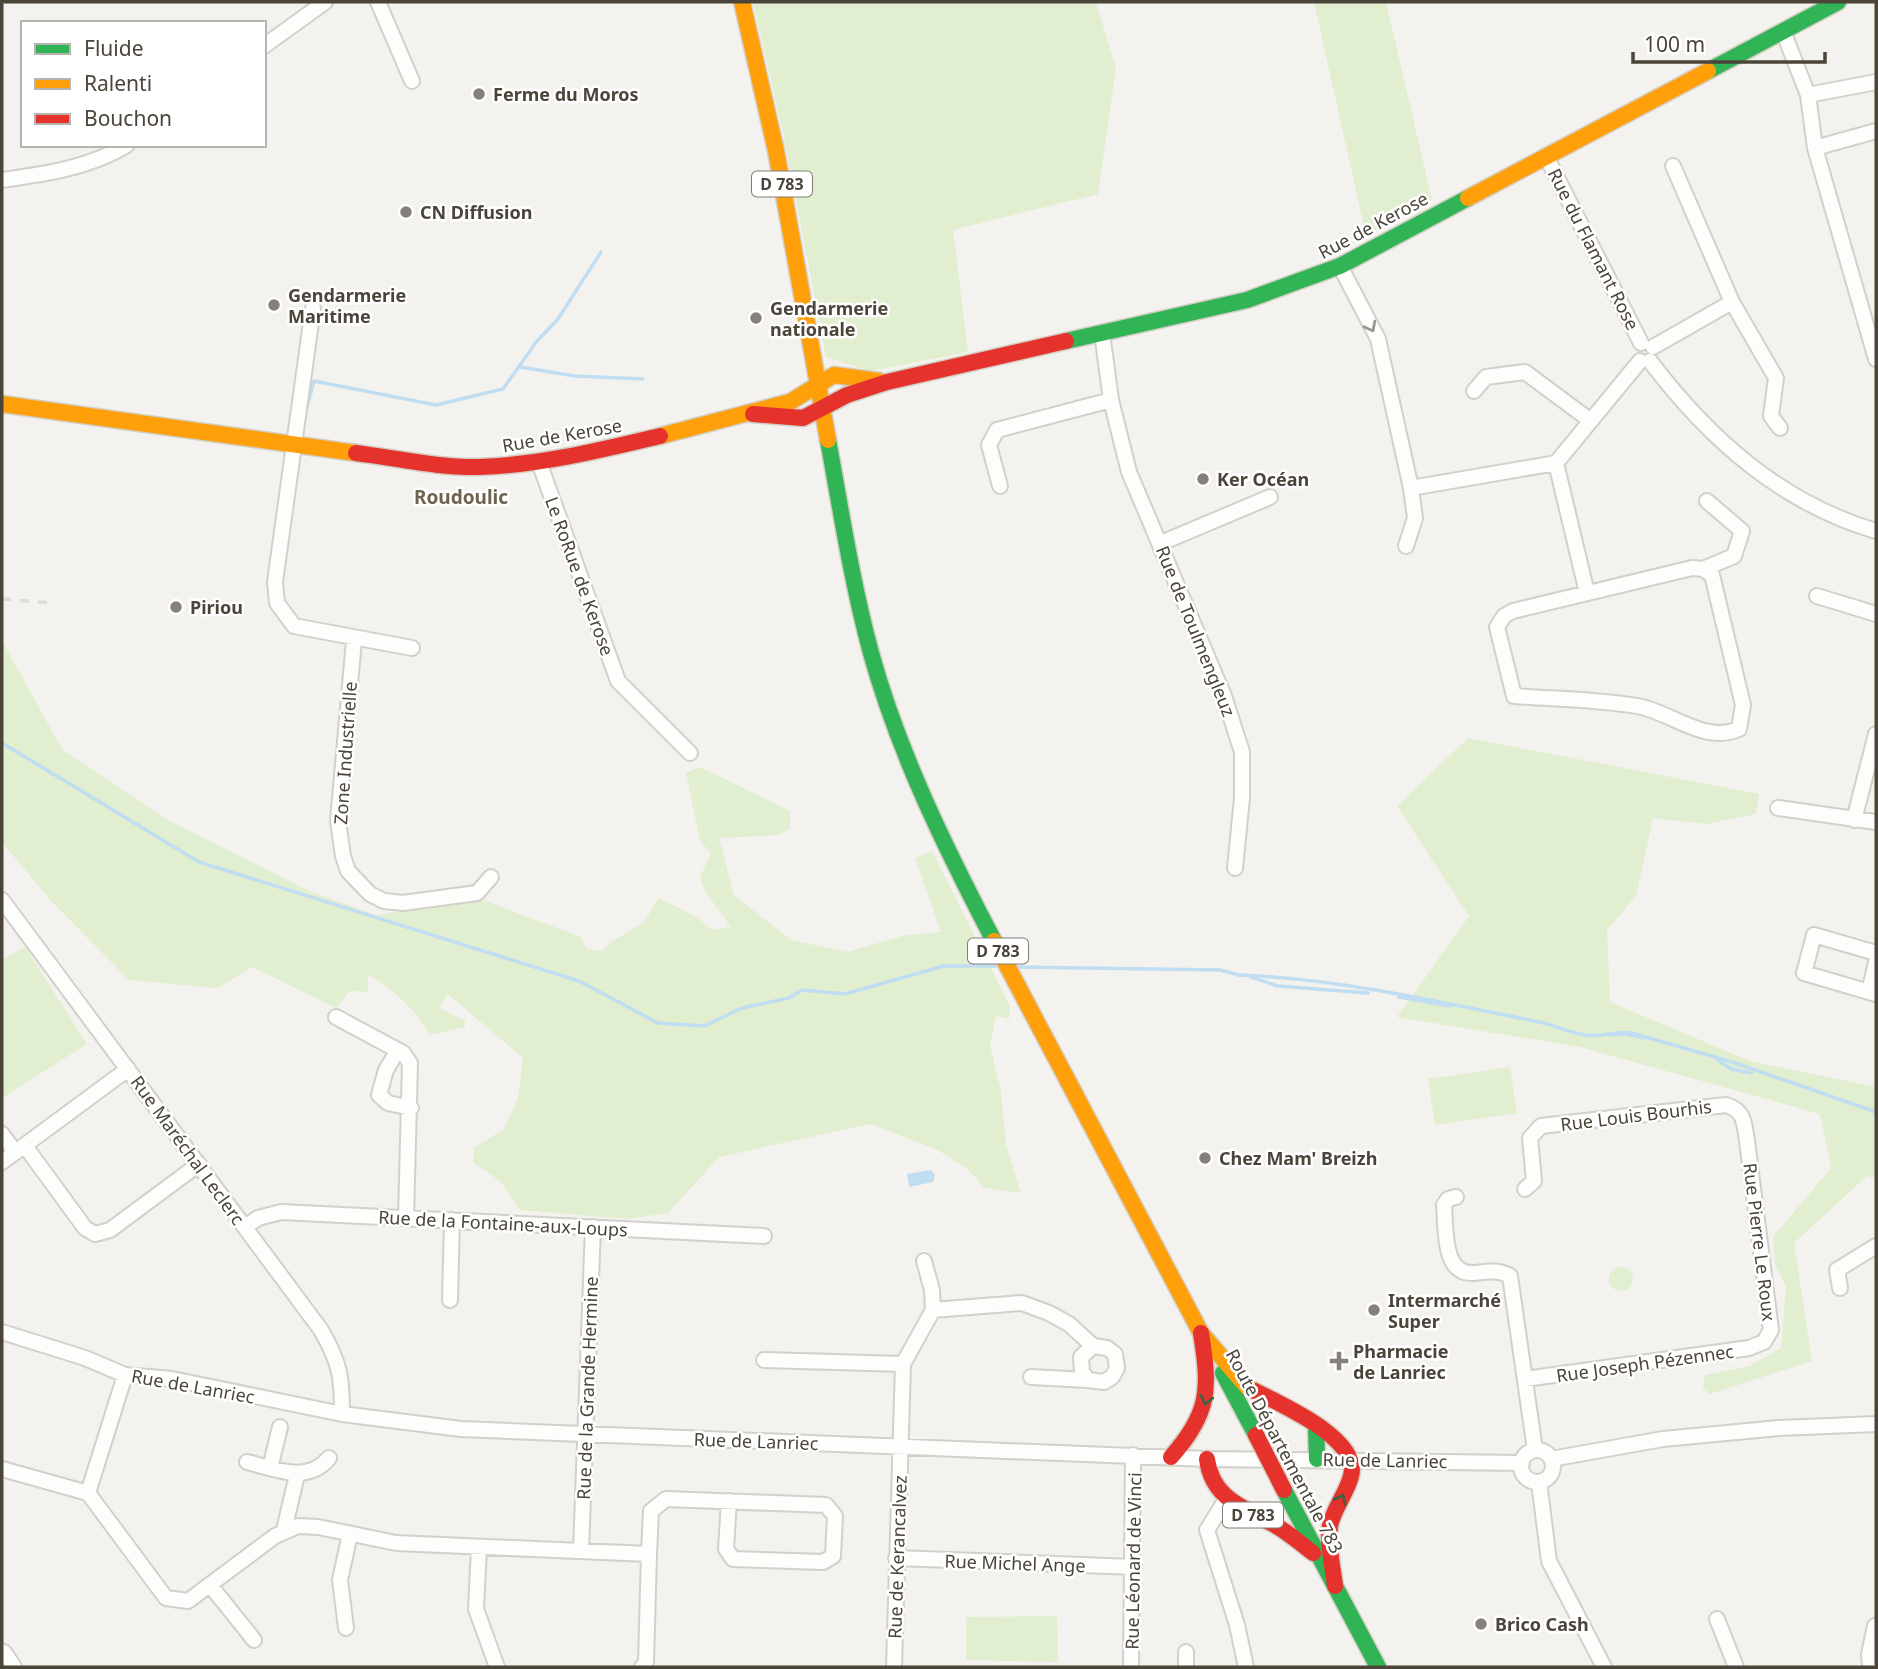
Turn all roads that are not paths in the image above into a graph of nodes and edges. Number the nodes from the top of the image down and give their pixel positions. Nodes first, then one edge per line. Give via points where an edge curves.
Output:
1 (325, 2) edge
2 (378, 2) edge
3 (741, 2) edge
4 (1838, 2) edge
5 (1783, 32) junction
6 (266, 45) edge
7 (412, 82) dead end
8 (1876, 82) edge
9 (1808, 95) junction
10 (1876, 131) edge
11 (123, 147) edge
12 (1815, 148) junction
13 (1546, 156) junction
14 (1673, 166) dead end
15 (2, 180) edge
16 (1340, 266) junction
17 (1732, 302) junction
18 (313, 308) dead end
19 (1102, 333) junction
20 (1646, 353) junction
21 (1876, 359) edge
22 (887, 382) junction
23 (818, 386) junction
24 (1474, 391) dead end
25 (1111, 400) junction
26 (2, 404) edge
27 (822, 409) junction
28 (752, 414) junction
29 (1591, 421) junction
30 (1780, 428) dead end
31 (292, 446) junction
32 (539, 462) junction
33 (1556, 463) junction
34 (1000, 486) dead end
35 (1411, 488) junction
36 (1270, 498) dead end
37 (1707, 501) dead end
38 (1876, 531) edge
39 (1161, 543) junction
40 (1406, 546) dead end
41 (1703, 569) junction
42 (1587, 593) junction
43 (1817, 596) dead end
44 (1876, 614) edge
45 (354, 640) junction
46 (412, 648) dead end
47 (1876, 734) edge
48 (690, 753) dead end
49 (1778, 808) dead end
50 (1854, 820) junction
51 (1876, 822) edge
52 (1235, 868) dead end
53 (491, 877) dead end
54 (2, 900) edge
55 (1876, 953) edge
56 (1876, 962) edge
57 (1873, 993) edge
58 (336, 1017) dead end
59 (398, 1050) junction
60 (128, 1069) junction
61 (411, 1108) junction
62 (2, 1134) edge
63 (1747, 1141) joint
64 (20, 1149) junction
65 (2, 1162) edge
66 (199, 1164) junction
67 (1525, 1189) dead end
68 (1456, 1197) dead end
69 (407, 1218) junction
70 (452, 1220) junction
71 (245, 1227) junction
72 (593, 1227) junction
73 (765, 1236) dead end
74 (1876, 1247) edge
75 (923, 1261) dead end
76 (1840, 1289) dead end
77 (450, 1300) dead end
78 (933, 1310) junction
79 (2, 1332) edge
80 (1201, 1333) junction
81 (1764, 1342) joint
82 (1093, 1346) junction
83 (765, 1360) dead end
84 (903, 1364) junction
85 (125, 1375) junction
86 (1031, 1377) dead end
87 (1525, 1379) junction
88 (1088, 1380) junction
89 (342, 1414) junction
90 (1876, 1424) edge
91 (1316, 1425) junction
92 (281, 1427) dead end
93 (584, 1436) junction
94 (901, 1447) junction
95 (1535, 1450) junction
96 (1133, 1455) junction
97 (1171, 1457) junction
98 (1207, 1459) junction
99 (1551, 1459) junction
100 (1317, 1460) junction
101 (1352, 1461) junction
102 (247, 1462) dead end
103 (325, 1463) dead end
104 (1522, 1463) junction
105 (270, 1468) junction
106 (2, 1469) edge
107 (297, 1475) junction
108 (1539, 1482) junction
109 (88, 1493) junction
110 (729, 1501) junction
111 (1225, 1501) junction
112 (284, 1530) junction
113 (349, 1534) junction
114 (479, 1547) junction
115 (581, 1550) junction
116 (649, 1554) junction
117 (1319, 1557) junction
118 (896, 1558) junction
119 (1134, 1567) junction
120 (210, 1585) junction
121 (1335, 1586) junction
122 (1717, 1619) dead end
123 (1875, 1626) edge
124 (346, 1628) dead end
125 (254, 1640) dead end
126 (4, 1652) dead end
127 (14, 1667) edge
128 (497, 1667) edge
129 (642, 1667) edge
130 (894, 1667) edge
131 (1131, 1667) edge
132 (1246, 1667) edge
133 (1378, 1667) edge
134 (1604, 1667) edge
135 (1736, 1667) edge
136 (1870, 1667) edge

1 - 6 street
2 - 7 street
3 - 23 main road, D 783 via 769,114
4 - 5 main road, Rue de Kerose
5 - 9 street
5 - 13 main road, Rue de Kerose
8 - 9 street
9 - 12 street
10 - 12 street
11 - 15 street via 59,171
12 - 21 street
13 - 16 main road, Rue de Kerose
13 - 20 street, Rue du Flamant Rose
14 - 17 street
16 - 19 main road, Rue de Kerose via 1247,300
16 -> 35 street via 1378,340
17 - 20 street
17 - 30 street via 1776,378 1771,416
18 - 31 street
19 - 22 main road, Rue de Kerose
19 - 25 street, Rue de Toulmengleuz
20 - 29 street
20 - 38 street, Rue du Flamant Rose via 1693,415 1734,454 1797,498
22 - 23 main road, Rue de Kerose via 834,375
22 - 27 main road, Rue de Kerose via 847,394
23 - 27 main road, D 783
23 - 28 main road, Rue de Kerose via 790,402
24 - 29 street via 1486,377 1525,372
25 - 34 street via 997,430 989,445
25 - 39 street, Rue de Toulmengleuz via 1129,472
26 - 31 main road, Rue de Kerose
27 - 28 main road, Rue de Kerose via 803,418
27 - 80 main road, D 783 via 871,655 920,793
28 - 32 main road, Rue de Kerose
29 - 33 street
31 - 32 main road, Rue de Kerose via 458,466
31 - 45 street via 275,582 277,603 293,626
32 - 48 street, Le RoRue de Kerose via 614,672 623,688
33 - 35 street
33 - 42 street
35 - 40 street via 1415,518
36 - 39 street
37 - 41 street via 1742,531 1734,556
39 - 52 street, Rue de Toulmengleuz via 1242,752
41 - 42 street
41 - 42 street via 1712,575 1743,705 1739,729 1727,734 1711,734 1639,706 1514,696 1497,627 1504,616
43 - 44 street
45 - 46 street
45 - 53 street, Zone Industrielle via 338,821 348,870 370,894 403,903 477,893
47 - 50 street
49 - 50 street
50 - 51 street
54 - 60 street, Rue Maréchal Leclerc
55 - 57 street via 1814,935 1804,973
56 - 57 street
58 - 59 street
59 - 61 street via 407,1057 412,1073
59 - 61 street via 379,1095 388,1103
60 - 64 street
60 - 66 street, Rue Maréchal Leclerc
61 - 69 street
62 - 64 street
63 - 67 street, Rue Louis Bourhis via 1742,1114 1726,1105 1541,1126 1530,1138 1534,1181
63 - 81 street, Rue Pierre Le Roux via 1770,1330
64 - 65 street
64 - 66 street via 94,1234 110,1230
66 - 71 street, Rue Maréchal Leclerc
68 - 87 street via 1444,1205 1448,1254 1455,1266 1468,1273 1494,1271 1510,1276
69 - 70 street, Rue de la Fontaine-aux-Loups
69 - 71 street, Rue de la Fontaine-aux-Loups via 281,1212
70 - 72 street, Rue de la Fontaine-aux-Loups
70 - 77 street
71 - 89 street, Rue Maréchal Leclerc via 338,1360
72 - 73 street, Rue de la Fontaine-aux-Loups
72 - 93 street, Rue de la Grande Hermine
74 - 76 street via 1837,1270
75 - 78 street
78 - 82 street via 1022,1303 1069,1324
78 - 84 street
79 - 85 street, Rue de Lanriec
80 - 91 main road, D 783 via 1247,1387
80 -> 97 main road via 1209,1379 1204,1410 1200,1423
80 - 117 main road, Route Départementale 783 / D 783, bridge
81 - 87 street, Rue Joseph Pézennec via 1749,1348
82 - 88 street via 1084,1352 1080,1364
82 - 88 street via 1110,1350 1117,1368 1104,1382
83 - 84 street
84 - 94 street, Rue de Kerancalvez
85 - 89 street, Rue de Lanriec via 172,1379
85 - 109 street
86 - 88 street
87 - 95 street
89 - 93 street, Rue de Lanriec via 412,1424
90 - 99 street via 1663,1439
91 - 100 main road
91 - 101 main road, D 783 via 1344,1447
92 - 105 street
93 - 94 street, Rue de Lanriec
93 - 115 street, Rue de la Grande Hermine
94 - 96 street, Rue de Lanriec
94 - 118 street, Rue de Kerancalvez
95 - 99 street
95 - 104 street
96 - 97 street, Rue de Lanriec
96 - 119 street, Rue Léonard de Vinci
97 - 98 street, Rue de Lanriec
98 - 100 street, Rue de Lanriec
98 - 111 main road, D 783
99 - 108 street via 1552,1472
100 - 101 street, Rue de Lanriec
101 - 104 street, Rue de Lanriec
121 -> 101 main road via 1331,1526 1352,1474
102 - 105 street
103 - 107 street
104 - 108 street via 1525,1476
105 - 107 street
106 - 109 street
107 - 112 street
108 - 134 street via 1549,1561
109 - 120 street via 166,1598 188,1601
110 - 110 street via 726,1549 733,1559 823,1562 833,1556 835,1516 826,1505
110 - 116 street via 666,1499 657,1504 651,1511
111 - 117 main road, D 783 via 1283,1530
111 - 132 street via 1207,1530
112 - 113 street via 318,1527
112 - 120 street
113 - 114 street via 396,1544
113 - 124 street via 340,1580
114 - 115 street
114 - 128 street via 476,1609
115 - 116 street
116 - 129 street via 646,1662
117 - 121 main road, Route Départementale 783 / D 783
118 - 119 street, Rue Michel Ange
118 - 130 street, Rue de Kerancalvez
119 - 131 street, Rue Léonard de Vinci
120 - 125 street
121 - 133 main road, D 783
122 - 135 street
123 - 136 street
126 - 127 street

